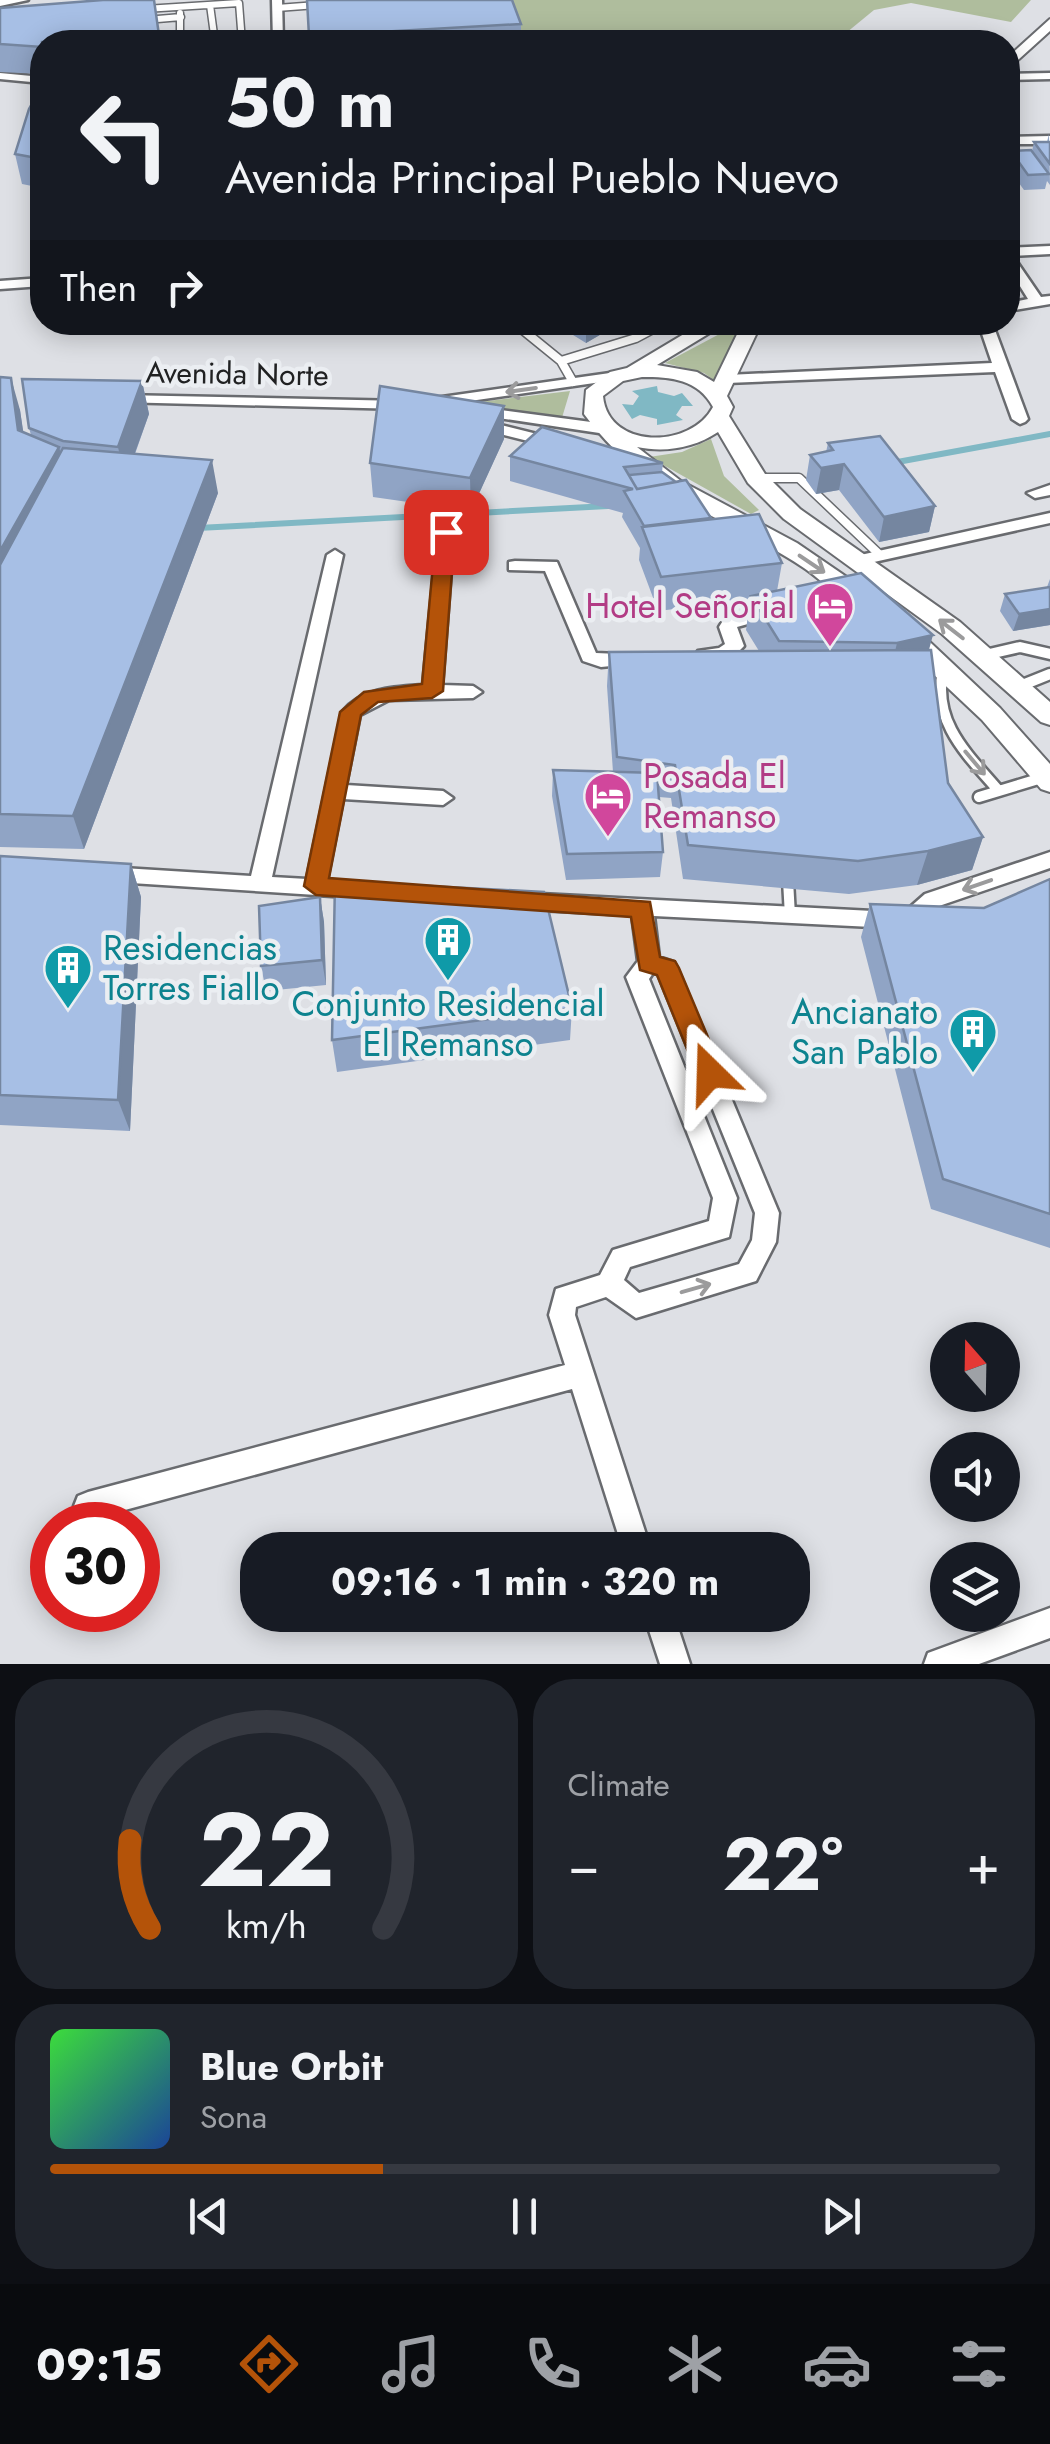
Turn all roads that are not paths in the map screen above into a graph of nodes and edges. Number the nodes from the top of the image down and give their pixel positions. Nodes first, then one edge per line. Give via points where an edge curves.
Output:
1 (152, 0) edge
2 (1050, 2) edge
3 (28, 3) edge
4 (278, 4) edge
5 (0, 5) edge
6 (136, 5) edge
7 (210, 5) junction
8 (178, 7) junction
9 (324, 15) edge
10 (181, 17) junction
11 (1050, 23) edge
12 (180, 30) edge
13 (213, 30) edge
14 (241, 30) edge
15 (278, 30) edge
16 (1020, 31) edge
17 (1020, 53) edge
18 (0, 76) edge
19 (1020, 76) edge
20 (1050, 76) edge
21 (30, 79) edge
22 (1050, 140) edge
23 (1020, 141) edge
24 (1050, 250) edge
25 (1020, 254) edge
26 (1020, 271) edge
27 (30, 283) edge
28 (0, 285) edge
29 (1043, 301) edge
30 (529, 335) edge
31 (642, 335) edge
32 (695, 335) edge
33 (748, 335) edge
34 (989, 335) edge
35 (562, 361) junction
36 (1000, 367) junction
37 (621, 375) junction
38 (573, 382) junction
39 (722, 387) junction
40 (99, 398) edge
41 (413, 405) junction
42 (720, 418) junction
43 (1020, 418) dead end
44 (611, 432) junction
45 (570, 446) edge
46 (612, 460) edge
47 (651, 471) junction
48 (756, 478) junction
49 (1050, 518) edge
50 (446, 532) dead end
51 (335, 555) dead end
52 (868, 558) junction
53 (515, 566) dead end
54 (786, 608) edge
55 (1050, 654) edge
56 (984, 655) junction
57 (688, 656) edge
58 (653, 658) edge
59 (944, 668) junction
60 (1050, 674) edge
61 (1019, 687) junction
62 (432, 691) junction
63 (473, 692) dead end
64 (1050, 716) edge
65 (1048, 780) edge
66 (998, 790) junction
67 (337, 792) junction
68 (978, 797) dead end
69 (442, 798) dead end
70 (1050, 860) edge
71 (92, 874) edge
72 (788, 880) edge
73 (260, 883) junction
74 (316, 886) junction
75 (391, 892) edge
76 (504, 900) edge
77 (642, 908) junction
78 (790, 917) junction
79 (649, 963) junction
80 (610, 1284) junction
81 (580, 1374) junction
82 (103, 1502) edge
83 (632, 1532) edge
84 (1050, 1623) edge
85 (665, 1632) edge
86 (675, 1664) edge
87 (939, 1664) edge

1 - 6 lane
2 - 16 main road
3 - 5 street
4 - 9 lane via 324,5
4 - 15 street
7 - 8 lane
7 - 13 lane
7 - 14 lane via 240,4
8 - 10 lane
8 - 10 lane via 140,12 142,20
10 - 12 lane
11 - 17 main road
18 - 21 street
19 - 20 street
22 - 23 street
24 - 25 street
26 - 29 street
27 - 28 street
30 - 35 lane
31 - 35 lane
32 - 37 main road
33 - 39 main road
34 - 36 street
35 - 38 lane
36 - 39 street
36 - 43 street
37 - 38 street, Avenida Norte
37 - 39 main road via 679,373
37 - 44 main road via 602,384 590,406
38 -> 41 street, Avenida Norte
39 - 42 main road
40 - 41 street, Avenida Norte
41 - 44 street, Avenida Norte
41 - 45 street
42 - 44 main road via 712,429 678,442
42 - 48 main road
44 - 47 main road
46 - 47 street
47 -> 59 main road via 785,545
48 - 52 main road via 820,535
48 - 52 lane via 798,478
49 - 52 street
50 - 62 street
51 - 73 street
56 -> 52 main road
53 - 58 street via 550,566 589,658
54 - 57 street via 730,623 731,651
55 - 56 lane via 1020,647
56 - 61 main road
59 - 65 main road
59 -> 66 lane via 946,728
60 - 61 lane
61 - 64 main road
62 - 63 street
62 - 67 street via 371,697 351,712
65 - 66 lane
66 - 68 lane
67 - 69 street
67 - 74 street
70 -> 78 street via 932,900 918,922
71 - 73 street
72 - 78 lane
73 - 74 street
74 - 75 street
76 - 77 street
77 - 78 street
77 - 79 street
79 - 80 street via 638,976 725,1198 720,1229 622,1258
80 -> 79 street via 636,1306 747,1273 764,1242 766,1213 666,968
80 - 81 street via 565,1298 562,1315
81 - 82 street
81 - 83 street
84 - 87 street
85 - 86 street

